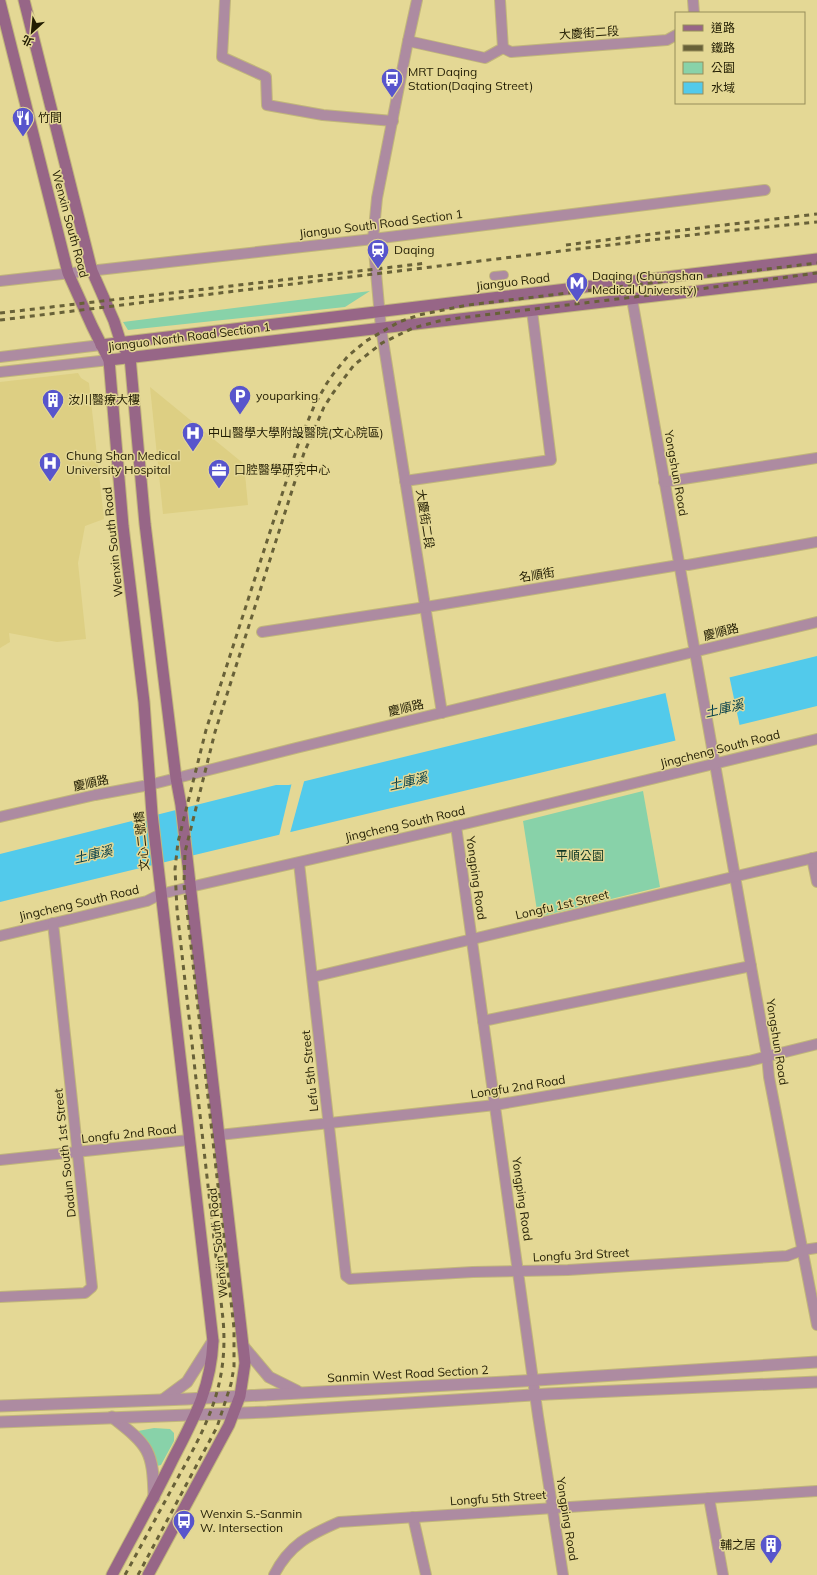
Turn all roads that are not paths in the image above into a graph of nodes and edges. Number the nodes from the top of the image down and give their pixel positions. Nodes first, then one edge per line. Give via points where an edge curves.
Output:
1 (24, 0) edge
2 (225, 0) edge
3 (417, 0) edge
4 (500, 0) edge
5 (693, 0) edge
6 (0, 2) edge
7 (694, 12) edge
8 (675, 36) edge
9 (4, 37) edge
10 (408, 41) junction
11 (503, 48) junction
12 (392, 121) junction
13 (765, 190) dead end
14 (373, 239) junction
15 (817, 259) edge
16 (92, 271) junction
17 (68, 274) junction
18 (504, 275) dead end
19 (494, 276) dead end
20 (817, 277) edge
21 (0, 281) edge
22 (632, 299) junction
23 (532, 311) junction
24 (380, 312) junction
25 (381, 328) junction
26 (121, 343) junction
27 (101, 345) junction
28 (0, 357) edge
29 (130, 357) junction
30 (108, 360) junction
31 (0, 372) edge
32 (817, 458) edge
33 (405, 482) junction
34 (664, 482) junction
35 (817, 542) edge
36 (678, 565) junction
37 (426, 607) junction
38 (817, 622) edge
39 (262, 632) dead end
40 (694, 652) junction
41 (442, 713) junction
42 (817, 738) edge
43 (714, 763) junction
44 (176, 778) junction
45 (149, 785) junction
46 (0, 817) edge
47 (456, 826) junction
48 (815, 857) edge
49 (299, 863) junction
50 (735, 876) junction
51 (817, 882) edge
52 (190, 887) junction
53 (161, 894) junction
54 (53, 923) junction
55 (0, 936) edge
56 (472, 939) junction
57 (751, 966) junction
58 (313, 977) junction
59 (483, 1021) junction
60 (817, 1044) edge
61 (767, 1056) junction
62 (495, 1105) junction
63 (329, 1124) junction
64 (219, 1135) junction
65 (189, 1140) junction
66 (78, 1152) junction
67 (0, 1160) edge
68 (817, 1248) edge
69 (803, 1250) junction
70 (519, 1271) junction
71 (346, 1276) joint
72 (0, 1297) edge
73 (817, 1325) edge
74 (213, 1341) junction
75 (243, 1346) junction
76 (817, 1362) edge
77 (534, 1380) junction
78 (817, 1382) edge
79 (300, 1392) junction
80 (240, 1396) junction
81 (536, 1396) junction
82 (204, 1397) junction
83 (164, 1399) junction
84 (0, 1406) edge
85 (197, 1413) junction
86 (234, 1413) junction
87 (112, 1417) junction
88 (0, 1422) edge
89 (817, 1491) edge
90 (154, 1498) junction
91 (709, 1498) junction
92 (552, 1508) junction
93 (413, 1517) junction
94 (112, 1575) edge
95 (148, 1575) edge
96 (274, 1575) edge
97 (426, 1575) edge
98 (563, 1575) edge
99 (723, 1575) edge

1 - 16 main road, Wenxin South Road
2 - 12 street via 222,57 266,77 267,105 322,115
3 - 10 street, 大慶街二段
4 - 11 street
5 - 7 street
6 - 9 main road, Wenxin South Road
8 - 11 street, 大慶街二段 via 667,40 511,52
9 - 17 main road, Wenxin South Road
10 - 11 street via 485,58
10 - 12 street, 大慶街二段
12 - 14 street, 大慶街二段 via 377,198
13 - 14 street, Jianguo South Road Section 1
14 - 16 street, Jianguo South Road Section 1
14 - 24 street, 大慶街二段
15 - 24 main road, Jianguo Road
16 - 17 street, Jianguo South Road Section 1
16 - 26 main road, Wenxin South Road
17 - 21 street, Jianguo South Road Section 1
17 - 27 main road, Wenxin South Road
18 - 19 street
20 - 22 main road
22 - 23 main road
22 - 34 street, Yongshun Road
23 - 25 main road
23 - 33 street via 551,460
24 - 25 street, 大慶街二段
24 - 26 main road, Jianguo North Road Section 1
25 - 29 main road, Jianguo North Road Section 1
25 - 33 street, 大慶街二段
26 - 27 main road, Jianguo North Road Section 1
26 - 29 main road, Wenxin South Road
27 - 28 street, Jianguo North Road Section 1
27 - 30 main road, Wenxin South Road
29 - 30 main road, Jianguo North Road Section 1
29 - 44 main road, Wenxin South Road via 146,524
30 - 31 street, Jianguo North Road Section 1
30 - 45 main road, Wenxin South Road via 123,526 144,702
32 - 34 street
33 - 37 street, 大慶街二段
34 - 36 street, Yongshun Road
35 - 36 street, 名順街
36 - 37 street, 名順街
36 - 40 street, Yongshun Road
37 - 39 street, 名順街
37 - 41 street, 大慶街二段
38 - 40 street, 慶順路
40 - 41 street, 慶順路
40 - 43 street, Yongshun Road
41 - 44 street, 慶順路
42 - 43 street, Jingcheng South Road
43 - 47 street, Jingcheng South Road
43 - 50 street, Yongshun Road
44 - 45 street, 慶順路
44 - 52 main road
45 - 46 street, 慶順路
45 - 53 main road, 文心二號橋
47 - 49 street, Jingcheng South Road
47 - 56 street, Yongping Road
48 - 50 street, Longfu 1st Street
48 - 51 street
49 - 52 street, Jingcheng South Road
49 - 58 street, Lefu 5th Street
50 - 56 street, Longfu 1st Street
50 - 57 street, Yongshun Road
52 - 53 street, Jingcheng South Road
52 - 64 main road, Wenxin South Road
53 - 54 street, Jingcheng South Road via 147,901
53 - 65 main road, Wenxin South Road
54 - 55 street, Jingcheng South Road
54 - 66 street, Dadun South 1st Street
56 - 58 street, Longfu 1st Street
56 - 59 street, Yongping Road
57 - 59 street
57 - 61 street, Yongshun Road
58 - 63 street, Lefu 5th Street
59 - 62 street, Yongping Road
60 - 61 street, Longfu 2nd Road
61 - 62 street, Longfu 2nd Road
61 - 69 street, Yongshun Road
62 - 63 street, Longfu 2nd Road
62 - 70 street, Yongping Road
63 - 64 street, Longfu 2nd Road
63 - 71 street, Lefu 5th Street
64 - 75 main road, Wenxin South Road
65 - 66 street, Longfu 2nd Road
65 - 74 main road, Wenxin South Road
66 - 67 street, Longfu 2nd Road
66 - 72 street, Dadun South 1st Street via 92,1287 85,1293
68 - 69 street, Longfu 3rd Street
69 - 70 street, Longfu 3rd Street via 787,1256
69 - 73 street, Yongshun Road
70 - 71 street, Longfu 3rd Street via 350,1279
70 - 77 street, Yongping Road
74 - 82 main road, Wenxin South Road via 210,1374
74 - 83 street via 187,1382
75 - 79 street via 269,1377
75 - 80 main road, Wenxin South Road via 244,1363
76 - 77 street, Sanmin West Road Section 2
77 - 79 street, Sanmin West Road Section 2
77 - 81 street, Yongping Road
78 - 81 street
79 - 80 street, Sanmin West Road Section 2
80 - 82 street, Sanmin West Road Section 2
80 - 86 main road, Wenxin South Road
81 - 86 street
81 - 92 street, Yongping Road
82 - 83 street, Sanmin West Road Section 2
82 - 85 main road, Wenxin South Road
83 - 84 street, Sanmin West Road Section 2
85 - 86 street
85 - 87 street
85 - 90 main road, Wenxin South Road
86 - 95 main road, Wenxin South Road
87 - 88 street
87 - 90 street via 139,1439 149,1454 154,1472
89 - 91 street, Longfu 5th Street
90 - 94 main road, Wenxin South Road
91 - 92 street, Longfu 5th Street
91 - 99 street
92 - 93 street, Longfu 5th Street
92 - 98 street, Yongping Road
93 - 96 street, Longfu 5th Street via 339,1522 315,1532 299,1542 281,1562
93 - 97 street

